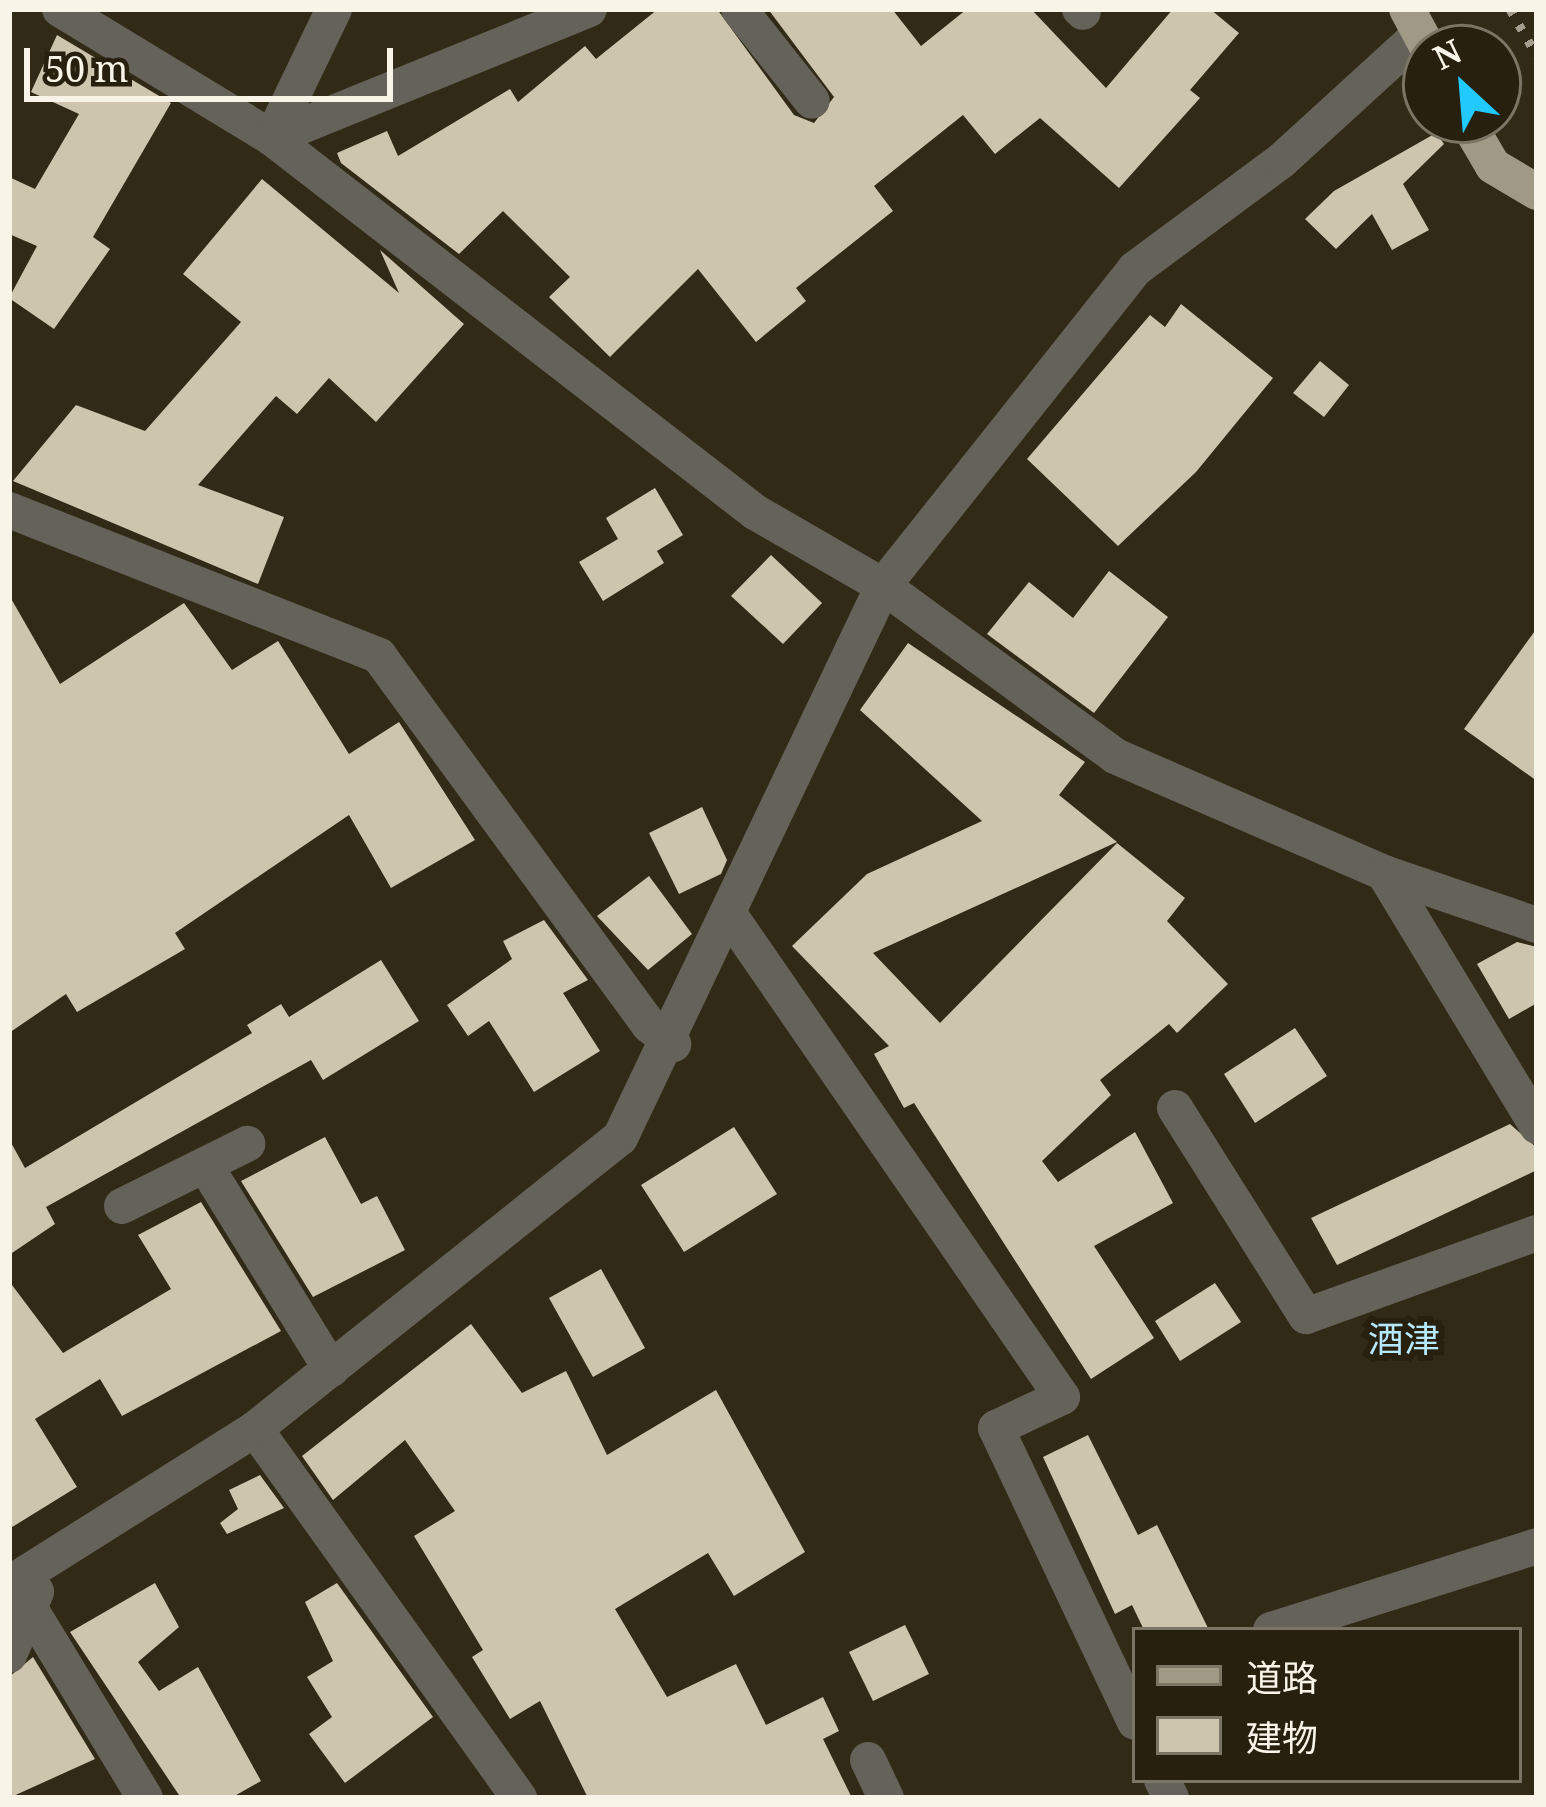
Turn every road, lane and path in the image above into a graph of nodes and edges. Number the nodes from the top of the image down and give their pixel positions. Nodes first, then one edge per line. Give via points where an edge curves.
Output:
1 (60, 9) edge
2 (334, 9) edge
3 (589, 9) edge
4 (740, 9) edge
5 (1402, 46) edge
6 (812, 101) dead end
7 (272, 138) junction
8 (1480, 144) edge
9 (1537, 192) edge
10 (9, 510) edge
11 (883, 586) junction
12 (1384, 873) junction
13 (730, 917) junction
14 (1537, 925) edge
15 (673, 1044) junction
16 (1175, 1108) dead end
17 (1537, 1126) edge
18 (247, 1144) dead end
19 (205, 1165) junction
20 (122, 1206) dead end
21 (1537, 1233) edge
22 (331, 1370) junction
23 (255, 1429) junction
24 (1537, 1546) edge
25 (14, 1590) edge
26 (1280, 1627) edge
27 (9, 1654) edge
28 (1132, 1716) edge
29 (868, 1760) dead end
30 (145, 1798) edge
31 (519, 1798) edge
32 (886, 1798) edge

1 - 7 street
2 - 7 street
3 - 7 street
4 - 6 street
5 - 11 street via 1281,161 1135,269
7 - 11 street via 755,512
8 - 9 main road via 1492,166
10 - 15 street via 379,656 649,1025
11 - 12 street via 1114,756
11 - 13 street
12 - 14 street
12 - 17 street
13 - 15 street
13 - 28 street via 1062,1397 996,1428
15 - 22 street via 620,1138
16 - 21 street via 1306,1316
18 - 19 street
19 - 20 street
19 - 22 street
22 - 23 street
23 - 25 street via 50,1557
23 - 31 street
24 - 26 street
25 - 27 street
25 - 30 street
29 - 32 street

